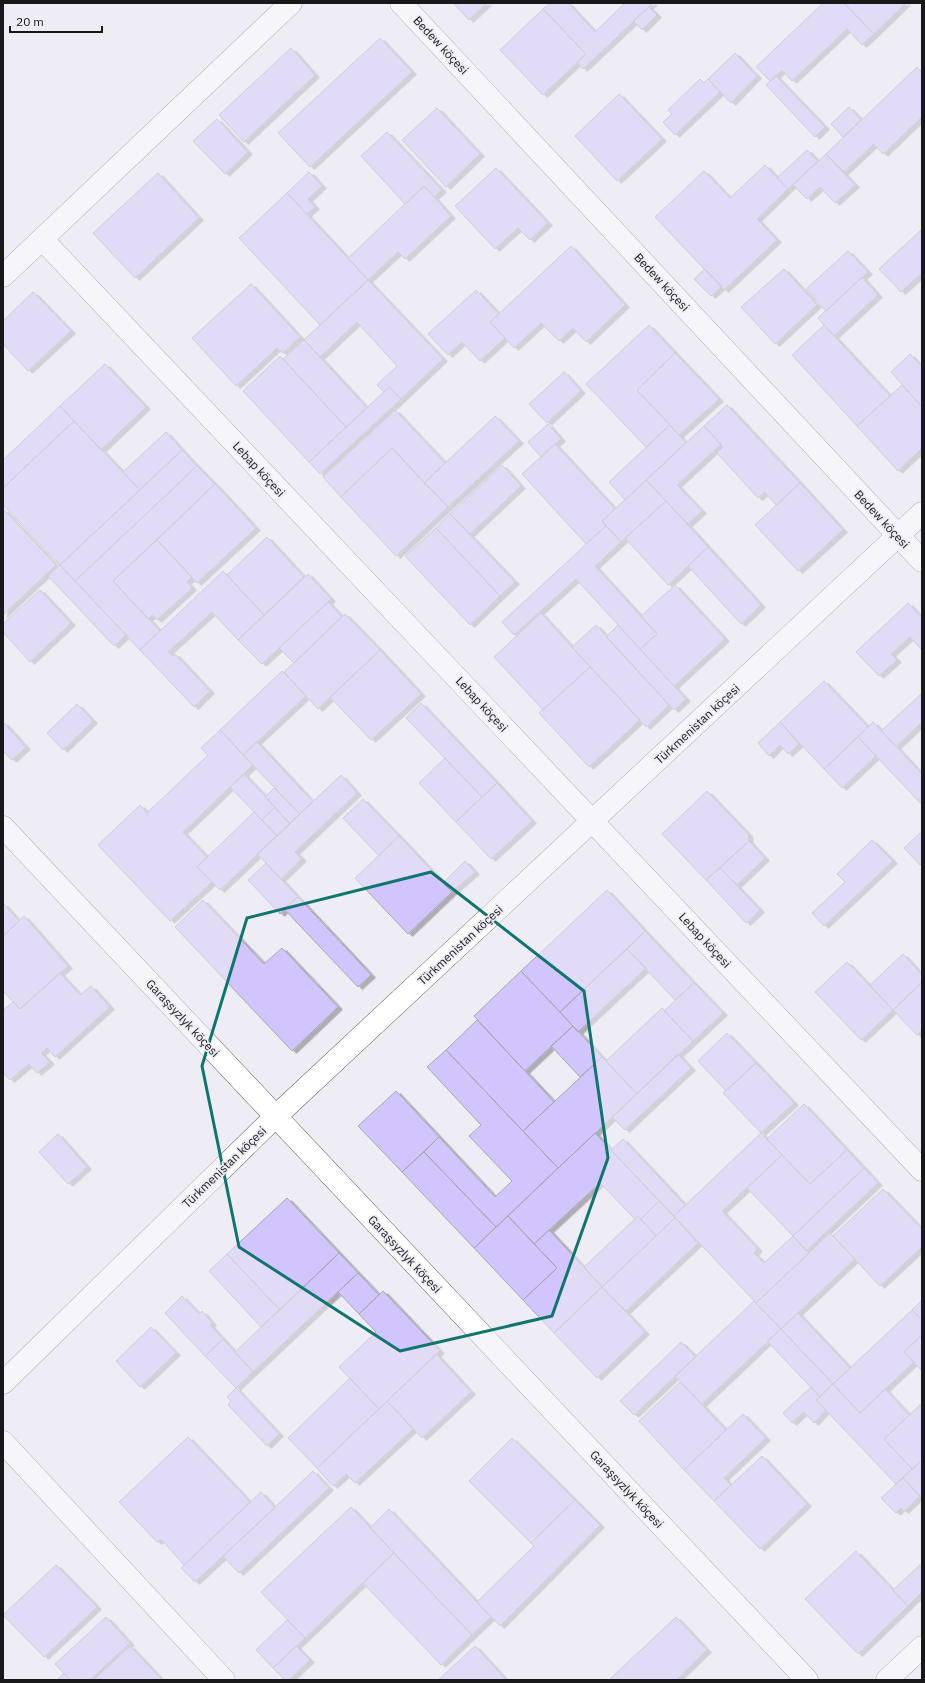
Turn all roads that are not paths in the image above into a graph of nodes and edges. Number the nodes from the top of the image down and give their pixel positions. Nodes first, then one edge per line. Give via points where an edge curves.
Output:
1 (291, 3) edge
2 (401, 3) edge
3 (42, 239) junction
4 (3, 276) edge
5 (922, 513) edge
6 (898, 536) junction
7 (922, 561) edge
8 (593, 821) junction
9 (3, 827) edge
10 (275, 1117) junction
11 (922, 1170) edge
12 (3, 1383) edge
13 (3, 1442) edge
14 (922, 1647) edge
15 (224, 1680) edge
16 (807, 1680) edge
17 (887, 1680) edge

1 - 3 street
2 - 6 street, Bedew köçesi
3 - 4 street
3 - 8 street, Lebap köçesi
5 - 6 street, Türkmenistan köçesi
6 - 7 street, Bedew köçesi
6 - 8 street, Türkmenistan köçesi
8 - 10 street, Türkmenistan köçesi
8 - 11 street, Lebap köçesi
9 - 10 street, Garaşsyzlyk köçesi
10 - 12 street, Türkmenistan köçesi
10 - 16 street, Garaşsyzlyk köçesi
13 - 15 street
14 - 17 street

